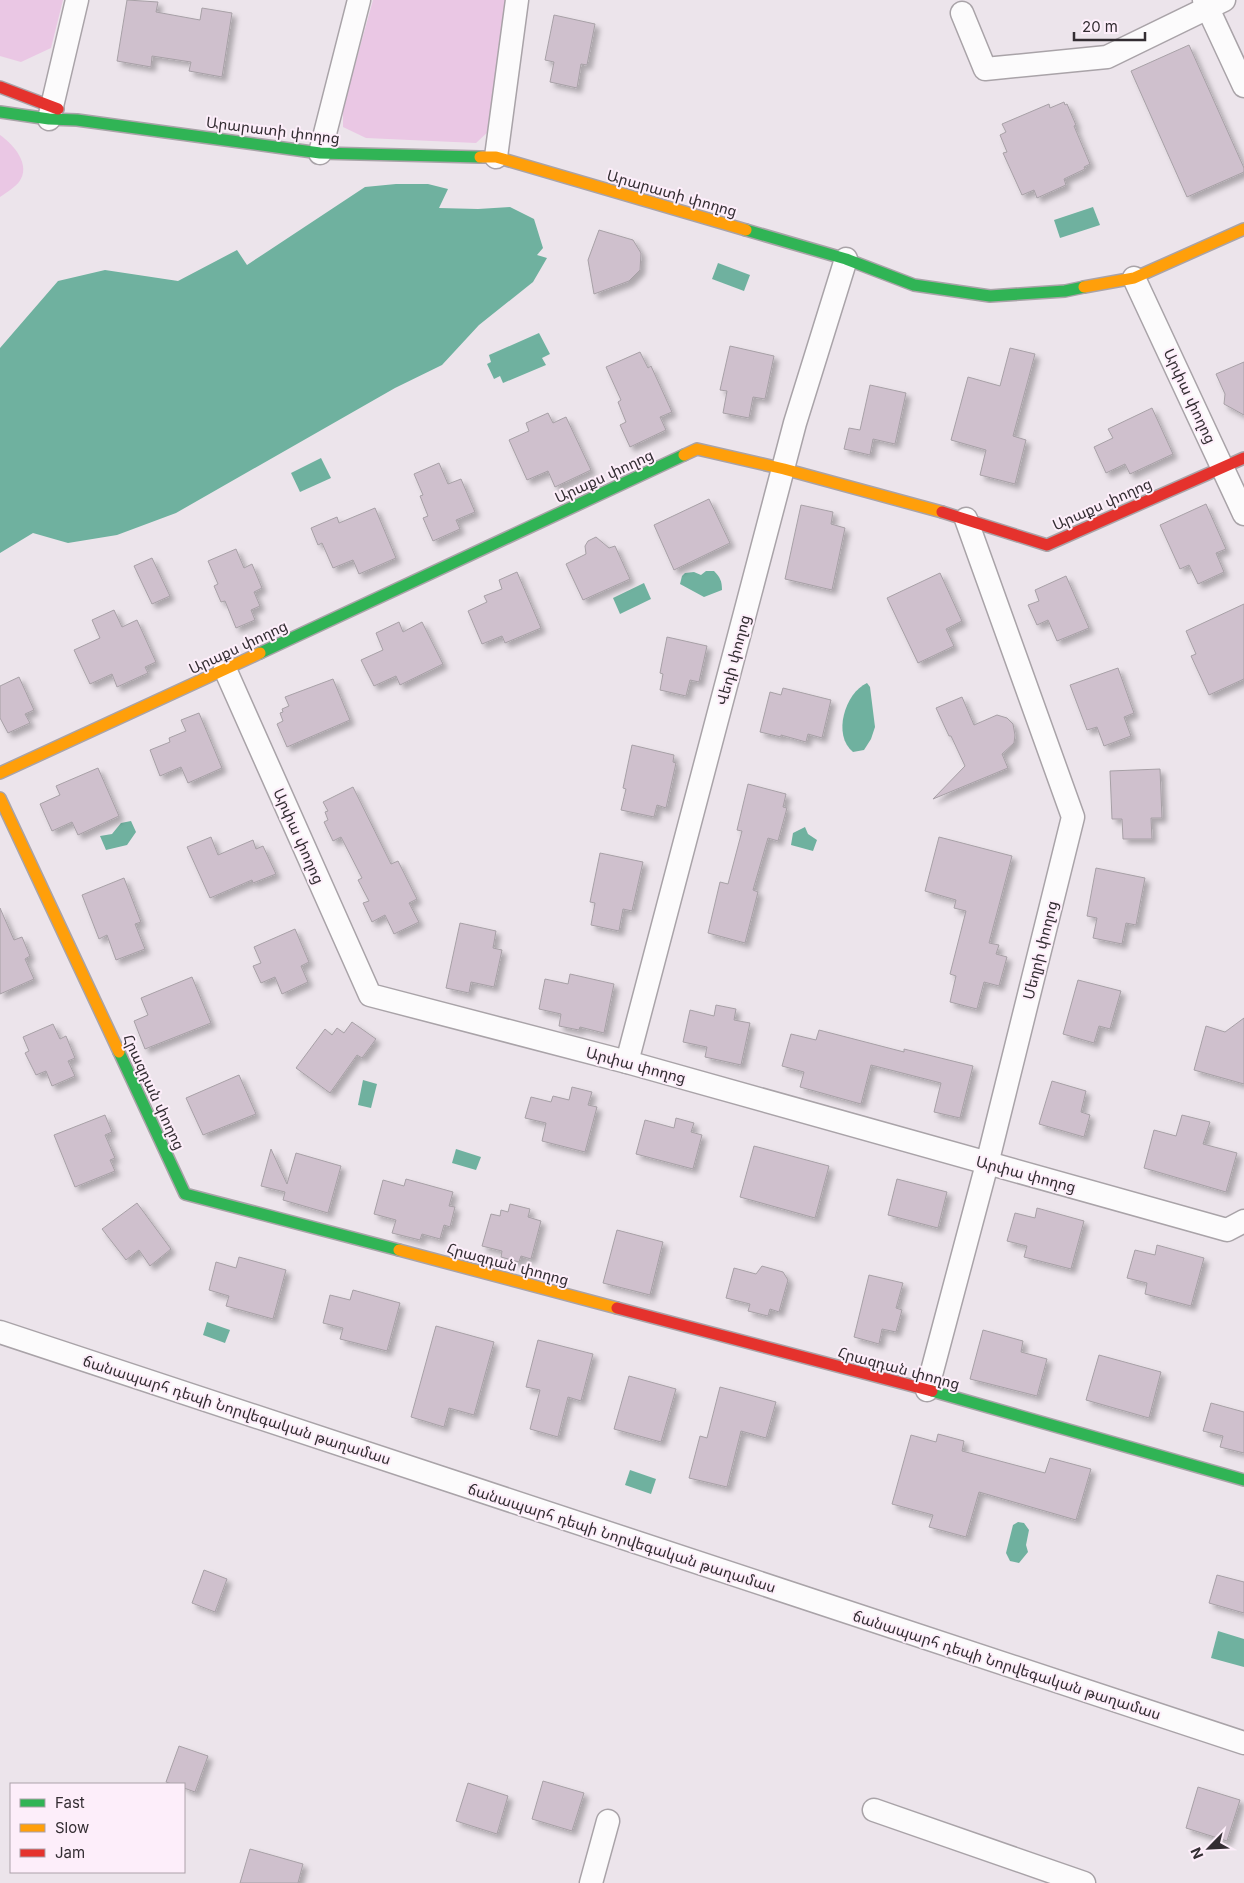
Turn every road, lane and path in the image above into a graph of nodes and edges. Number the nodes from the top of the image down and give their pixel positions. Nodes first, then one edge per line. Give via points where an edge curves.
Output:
1 (77, 0) edge
2 (359, 0) edge
3 (517, 0) edge
4 (1212, 3) edge
5 (962, 13) dead end
6 (1244, 86) edge
7 (0, 87) edge
8 (0, 112) edge
9 (52, 113) junction
10 (320, 153) junction
11 (496, 157) junction
12 (1244, 230) edge
13 (846, 259) junction
14 (1134, 278) junction
15 (1244, 458) edge
16 (1223, 468) junction
17 (784, 469) junction
18 (1244, 514) edge
19 (966, 519) junction
20 (226, 669) junction
21 (0, 773) edge
22 (0, 798) edge
23 (627, 1062) junction
24 (987, 1164) junction
25 (1244, 1221) edge
26 (0, 1332) edge
27 (926, 1390) junction
28 (1244, 1480) edge
29 (1244, 1743) edge
30 (874, 1810) dead end
31 (608, 1821) dead end
32 (591, 1883) edge
33 (1084, 1883) edge

1 - 9 street
2 - 10 street
3 - 11 street
4 - 5 street via 1107,56 985,69
4 - 6 street
7 - 9 street, Արարատի փողոց
8 - 9 street, Արարատի փողոց
9 - 10 street, Արարատի փողոց via 77,120
10 - 11 street, Արարատի փողոց
11 - 13 street, Արարատի փողոց
12 - 14 street, Արարատի փողոց
13 - 14 street, Արարատի փողոց via 914,285 990,296 1065,291
13 - 17 street, Վեդի փողոց
14 - 16 street, Արփա փողոց
15 - 16 street, Արաքս փողոց
16 - 18 street, Արփա փողոց
16 - 19 street, Արաքս փողոց via 1047,544
17 - 19 street, Արաքս փողոց
17 - 20 street, Արաքս փողոց via 697,449
17 - 23 street, Վեդի փողոց
19 - 24 street, Մեղրի փողոց via 1073,817
20 - 21 street, Արաքս փողոց
20 - 23 street, Արփա փողոց via 370,995
22 - 27 street, Հրազդան փողոց via 185,1194
23 - 24 street, Արփա փողոց
24 - 25 street, Արփա փողոց via 1227,1230
24 - 27 street, Մեղրի փողոց
26 - 29 street, ճանապարհ դեպի Նորվեգական թաղամաս
27 - 28 street, Հրազդան փողոց
30 - 33 street
31 - 32 street

